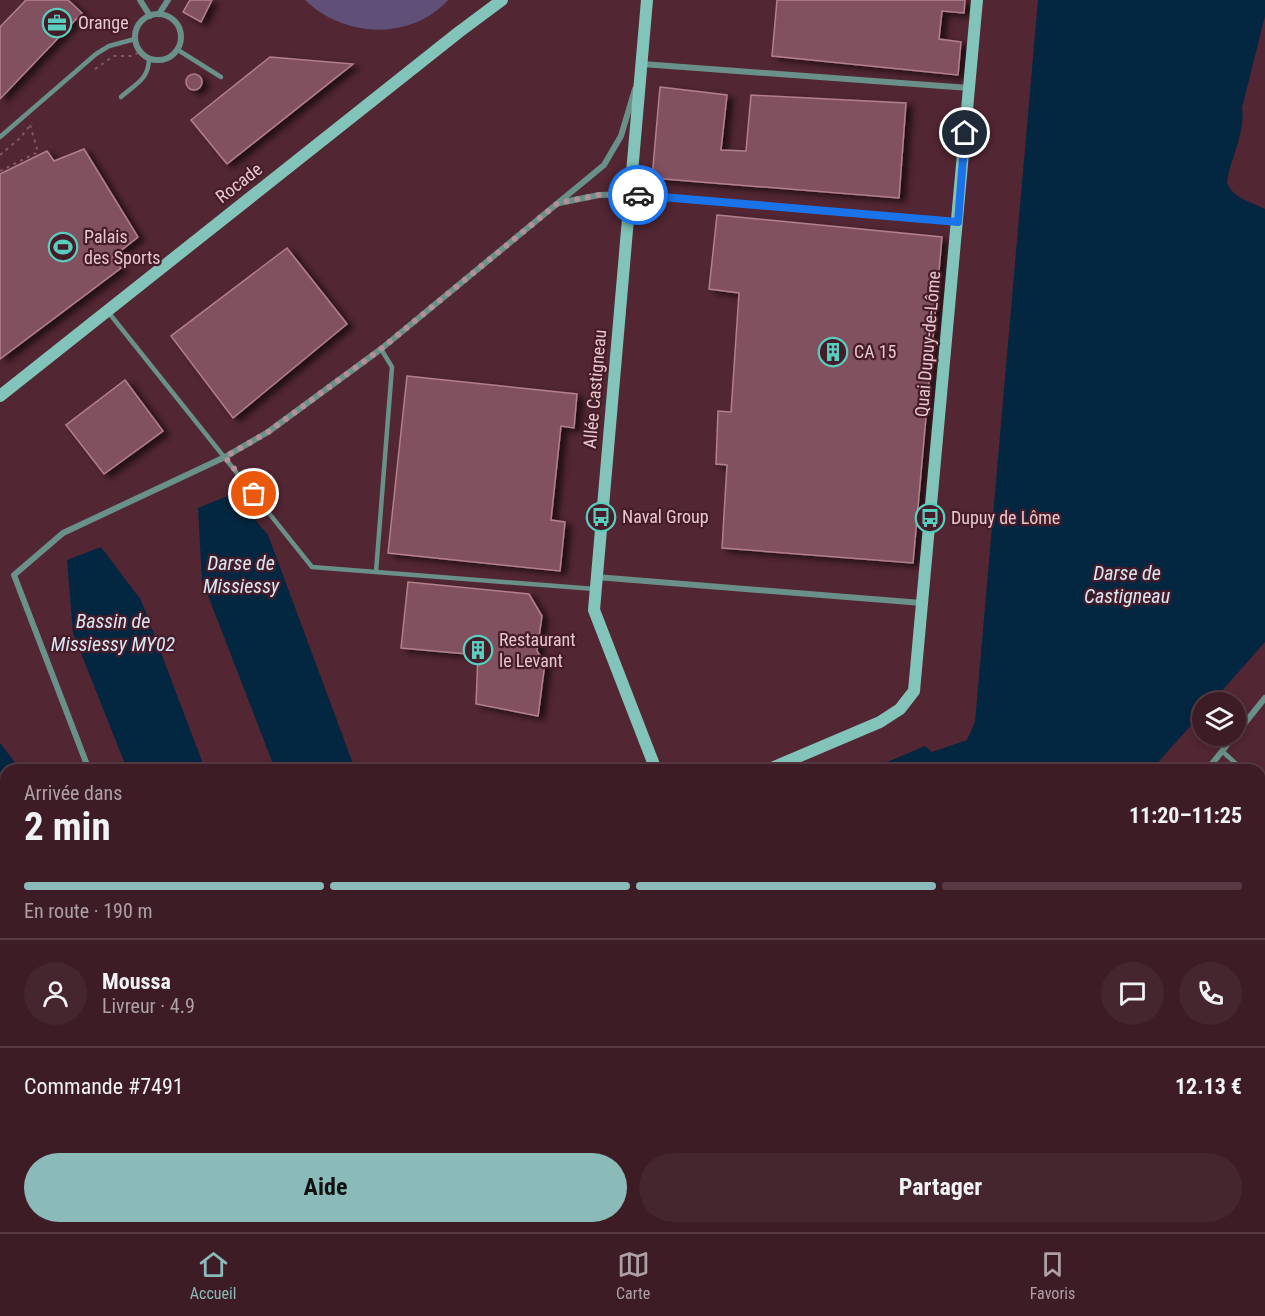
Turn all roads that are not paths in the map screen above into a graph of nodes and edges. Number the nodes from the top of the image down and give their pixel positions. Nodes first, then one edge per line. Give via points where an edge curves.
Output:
1 (140, 0) edge
2 (168, 0) edge
3 (502, 0) edge
4 (647, 0) edge
5 (976, 0) edge
6 (159, 14) junction
7 (150, 16) junction
8 (135, 39) junction
9 (178, 50) junction
10 (149, 58) junction
11 (642, 64) junction
12 (221, 77) dead end
13 (969, 88) junction
14 (121, 97) dead end
15 (0, 137) edge
16 (630, 194) junction
17 (558, 203) junction
18 (958, 222) junction
19 (108, 310) junction
20 (381, 349) junction
21 (0, 396) edge
22 (225, 457) junction
23 (376, 572) junction
24 (595, 583) junction
25 (922, 603) junction
26 (1265, 698) edge
27 (1246, 722) edge
28 (1226, 746) edge
29 (1222, 751) junction
30 (87, 764) edge
31 (654, 764) edge
32 (781, 764) edge
33 (1212, 764) edge
34 (1237, 764) edge

1 - 7 street
2 - 6 street
3 - 19 street, Rocade
4 - 11 street, Allée Castigneau
5 - 13 street, Quai Dupuy-de-Lôme
6 - 7 street
6 - 9 street via 170,18 179,28
7 - 8 street via 139,25
8 - 10 street via 140,52
8 - 15 lane via 96,54
9 - 10 street via 162,60
9 - 12 lane
10 - 14 lane via 143,80
11 - 13 street
11 - 16 street, Allée Castigneau
11 - 17 street via 621,136 603,165
13 - 18 street, Quai Dupuy-de-Lôme
16 - 17 street
16 - 18 street
16 - 24 street, Allée Castigneau
17 - 20 street
18 - 25 street, Quai Dupuy-de-Lôme
19 - 21 street, Rocade
19 - 22 lane
20 - 22 street via 268,432
20 - 23 lane via 393,367
22 - 23 lane via 312,567
22 - 30 street via 63,533 14,575
23 - 24 lane
24 - 25 street
24 - 31 street, Allée Castigneau via 594,610
25 - 32 street, Quai Dupuy-de-Lôme via 914,691 900,709 880,722
26 - 27 street
28 - 29 street
29 - 33 street
29 - 34 lane

